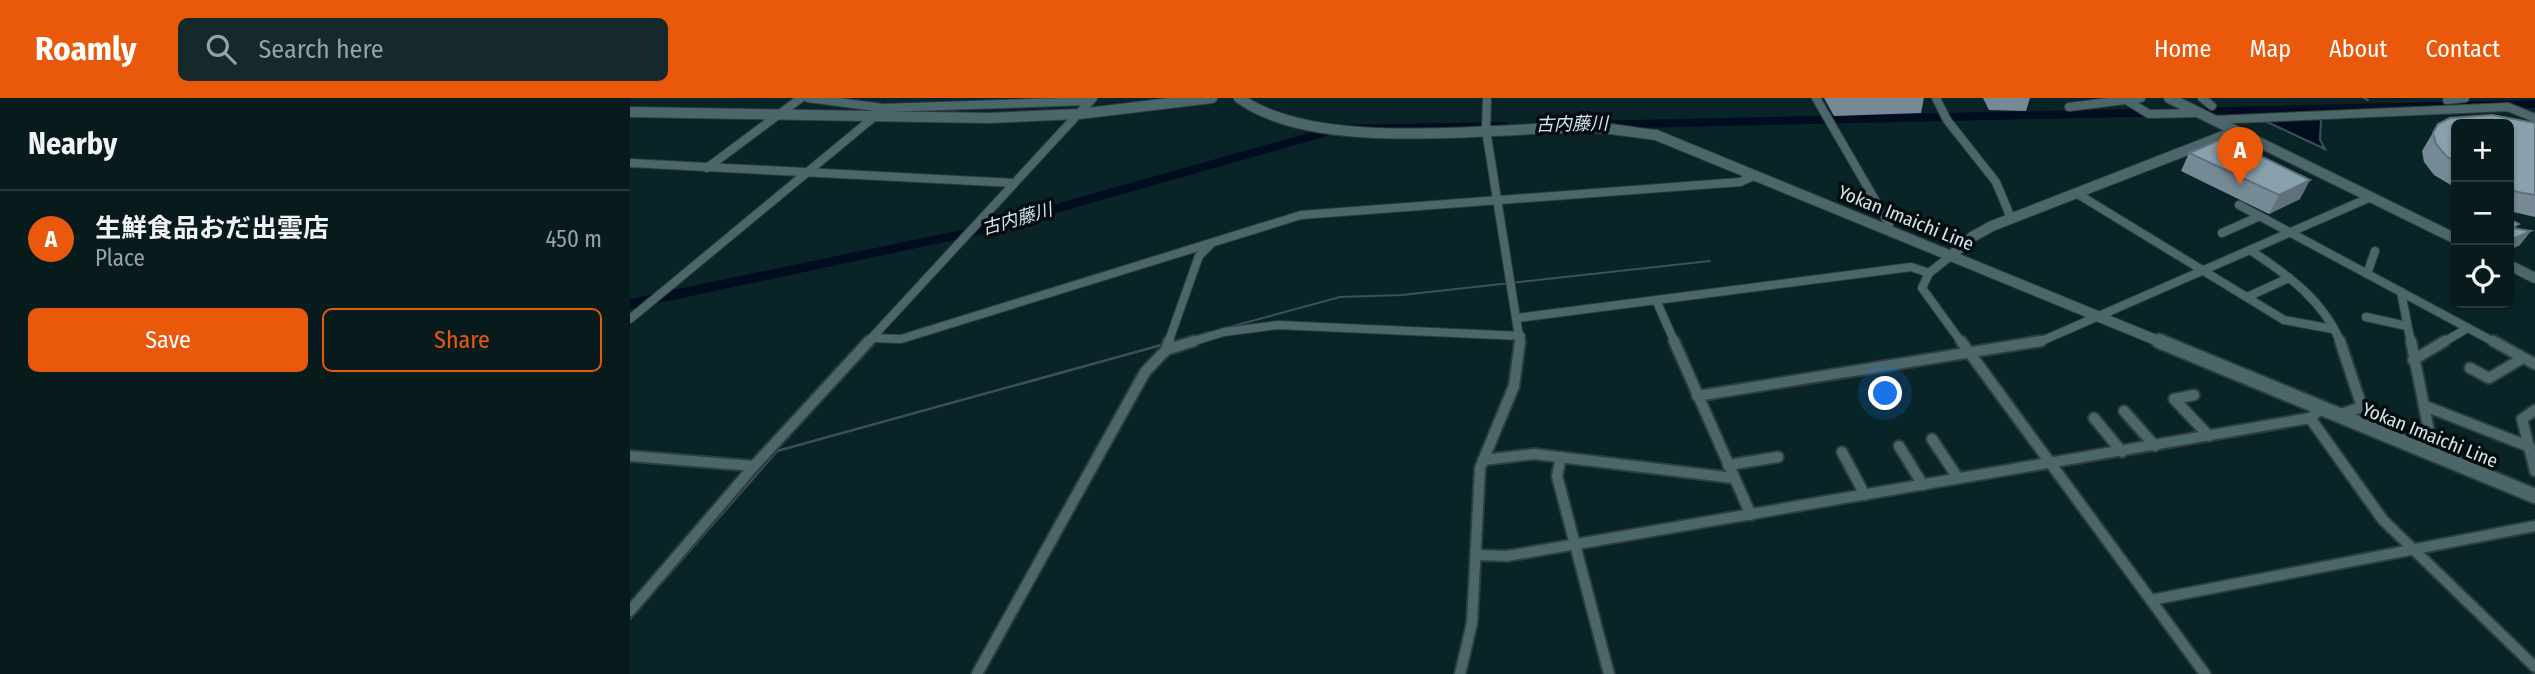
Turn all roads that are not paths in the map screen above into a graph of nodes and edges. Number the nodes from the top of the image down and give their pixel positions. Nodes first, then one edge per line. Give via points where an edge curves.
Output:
1 (801, 98) edge
2 (808, 98) edge
3 (1212, 98) edge
4 (1239, 98) edge
5 (1487, 98) edge
6 (1816, 98) edge
7 (1936, 98) edge
8 (2141, 98) edge
9 (2169, 98) edge
10 (2202, 98) edge
11 (2465, 98) edge
12 (2124, 99) edge
13 (1091, 100) edge
14 (2447, 100) dead end
15 (2212, 106) dead end
16 (2069, 107) dead end
17 (630, 112) edge
18 (2199, 113) junction
19 (1079, 114) junction
20 (778, 115) junction
21 (874, 117) junction
22 (2535, 118) edge
23 (2213, 120) junction
24 (1486, 130) junction
25 (2236, 131) junction
26 (630, 163) edge
27 (707, 168) junction
28 (806, 173) junction
29 (1756, 175) junction
30 (1014, 183) junction
31 (2076, 193) junction
32 (2371, 197) junction
33 (1497, 201) junction
34 (2239, 205) dead end
35 (2260, 216) junction
36 (2011, 218) junction
37 (1888, 230) junction
38 (2289, 232) junction
39 (2222, 233) dead end
40 (2451, 237) edge
41 (1213, 243) junction
42 (2250, 250) junction
43 (2375, 251) dead end
44 (1952, 255) junction
45 (2514, 268) edge
46 (2205, 271) junction
47 (1929, 273) junction
48 (2367, 274) junction
49 (2289, 278) junction
50 (2535, 278) edge
51 (2401, 292) junction
52 (2247, 297) junction
53 (1656, 300) junction
54 (632, 317) edge
55 (2098, 317) junction
56 (2366, 317) dead end
57 (1517, 318) junction
58 (2407, 326) junction
59 (2333, 328) junction
60 (2468, 328) junction
61 (1521, 336) junction
62 (872, 338) junction
63 (1166, 350) junction
64 (1971, 355) junction
65 (2523, 358) junction
66 (2413, 360) junction
67 (2535, 364) edge
68 (2470, 368) dead end
69 (2194, 395) dead end
70 (1697, 396) junction
71 (2425, 406) junction
72 (2321, 409) junction
73 (2535, 410) edge
74 (2124, 411) dead end
75 (2338, 415) junction
76 (2094, 418) dead end
77 (2310, 418) junction
78 (2209, 436) junction
79 (1932, 439) dead end
80 (1899, 446) dead end
81 (2155, 446) junction
82 (2530, 447) junction
83 (1842, 452) dead end
84 (2122, 452) junction
85 (630, 456) edge
86 (2434, 456) junction
87 (1562, 457) junction
88 (1779, 457) dead end
89 (1483, 460) junction
90 (2049, 462) junction
91 (1728, 465) junction
92 (754, 466) junction
93 (2535, 471) edge
94 (1734, 478) junction
95 (1958, 478) junction
96 (1923, 485) junction
97 (1865, 495) junction
98 (2535, 496) edge
99 (1751, 515) junction
100 (2535, 526) edge
101 (1576, 544) junction
102 (2414, 548) junction
103 (1476, 555) junction
104 (2151, 600) junction
105 (630, 611) edge
106 (2535, 667) edge
107 (977, 674) edge
108 (1460, 674) edge
109 (1609, 674) edge
110 (2205, 674) edge

1 - 20 street
2 - 13 street via 883,108
3 - 19 main road
4 - 24 main road, Yokan Imaichi Line via 1263,112 1329,129 1385,134
5 - 24 street
6 - 37 street via 1889,224
7 - 36 street via 1947,120 1996,182
8 - 12 street
9 - 18 main road
10 - 15 street
11 - 14 street
12 - 16 street
12 - 18 street via 2149,114
13 - 19 street
17 - 20 main road
18 - 23 main road
19 - 21 main road
19 - 30 street
20 - 21 main road
20 - 27 street
21 - 28 street
22 - 23 street via 2508,107
23 - 25 main road
24 - 29 main road, Yokan Imaichi Line via 1639,131
24 - 33 street
25 - 31 main road
25 - 32 main road
26 - 27 street
27 - 28 street
28 - 30 street
28 - 54 street
29 - 33 street via 1740,182
29 - 37 main road, Yokan Imaichi Line
30 - 62 street
31 - 36 main road
31 - 46 street
32 - 38 street
32 - 40 main road
33 - 41 street via 1301,215
33 - 57 street
34 - 35 street
35 - 38 street
35 - 39 street
36 - 44 main road via 1972,237
37 - 44 main road, Yokan Imaichi Line
38 - 42 street
38 - 48 street
41 - 62 street via 901,339
41 - 63 street via 1199,256
42 - 46 street
42 - 49 street
43 - 48 street
44 - 47 street
44 - 55 main road, Yokan Imaichi Line
45 - 50 main road
46 - 52 street
46 - 55 street
47 - 53 street via 1911,267
47 - 64 street via 1922,288
48 - 51 street
49 - 52 street
49 - 59 street via 2327,313
51 - 58 street
51 - 60 street
52 - 59 street via 2284,320
53 - 57 street
53 - 70 street
55 - 64 street via 2033,345
55 - 72 main road, Yokan Imaichi Line
56 - 58 street
57 - 61 street
58 - 66 street
59 - 75 street via 2359,384 2362,407
60 - 65 street
60 - 66 street
61 - 63 street via 1278,325 1224,332
61 - 89 street via 1514,386
62 - 92 street
63 - 107 street via 1145,372
64 - 70 street
64 - 90 street
65 - 67 street
65 - 68 street via 2488,378
66 - 71 street
69 - 78 street via 2174,399
70 - 91 street
71 - 82 street
71 - 86 street
72 - 75 main road, Yokan Imaichi Line
72 - 77 street
73 - 82 street via 2522,419
74 - 81 street
75 - 86 main road, Yokan Imaichi Line
76 - 84 street
77 - 78 street
77 - 102 street via 2383,520
78 - 81 street
79 - 95 street
80 - 96 street
81 - 84 street
82 - 93 street
83 - 97 street
84 - 90 street
85 - 92 street
86 - 98 main road, Yokan Imaichi Line
87 - 89 street via 1534,454
87 - 94 street
87 - 101 street via 1557,476
88 - 91 street
89 - 103 street
90 - 95 street
90 - 104 street
91 - 94 street
92 - 105 street
94 - 99 street
95 - 96 street
96 - 97 street
97 - 99 street
99 - 101 street
100 - 102 street
101 - 103 street via 1507,556
101 - 109 street
102 - 104 street
102 - 106 street
103 - 108 street via 1472,623
104 - 110 street

